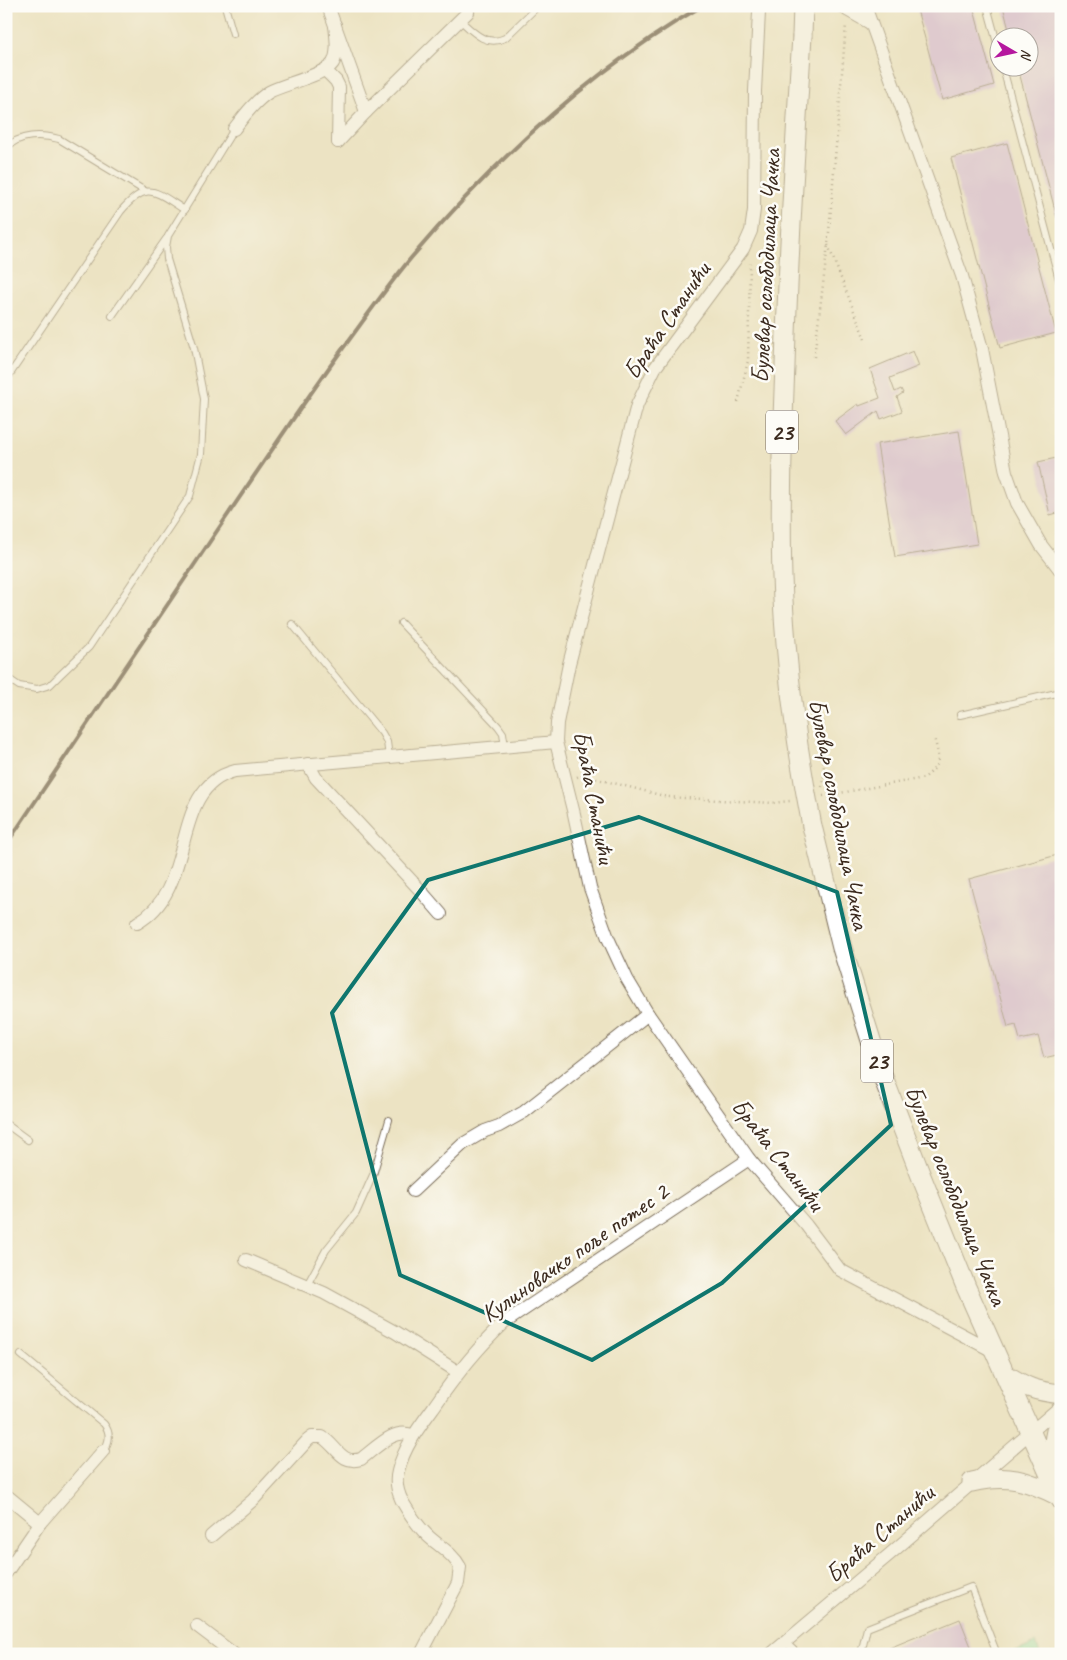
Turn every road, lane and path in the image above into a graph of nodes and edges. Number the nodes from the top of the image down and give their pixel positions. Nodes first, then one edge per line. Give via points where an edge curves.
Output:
1 (225, 6) edge
2 (328, 6) edge
3 (538, 6) edge
4 (761, 6) edge
5 (803, 6) edge
6 (865, 6) edge
7 (987, 6) edge
8 (846, 8) edge
9 (465, 13) edge
10 (870, 23) junction
11 (335, 24) junction
12 (993, 28) edge
13 (233, 34) dead end
14 (325, 70) junction
15 (1006, 78) edge
16 (366, 112) junction
17 (234, 129) joint
18 (6, 148) edge
19 (145, 191) junction
20 (185, 210) junction
21 (168, 236) junction
22 (828, 244) junction
23 (750, 259) dead end
24 (1061, 287) edge
25 (112, 316) dead end
26 (865, 339) dead end
27 (814, 357) dead end
28 (6, 380) edge
29 (738, 402) dead end
30 (1061, 572) edge
31 (401, 623) dead end
32 (292, 624) dead end
33 (6, 677) edge
34 (1061, 692) edge
35 (960, 715) dead end
36 (822, 721) dead end
37 (934, 738) dead end
38 (556, 742) junction
39 (505, 747) junction
40 (389, 757) junction
41 (308, 764) junction
42 (566, 780) junction
43 (791, 801) dead end
44 (441, 914) dead end
45 (137, 923) dead end
46 (648, 1014) junction
47 (389, 1120) dead end
48 (6, 1124) edge
49 (28, 1140) dead end
50 (749, 1159) junction
51 (413, 1191) dead end
52 (246, 1260) dead end
53 (307, 1285) junction
54 (993, 1351) junction
55 (22, 1355) dead end
56 (458, 1372) junction
57 (1005, 1374) junction
58 (1061, 1394) edge
59 (1061, 1406) edge
60 (1061, 1415) edge
61 (1030, 1431) junction
62 (413, 1436) junction
63 (103, 1451) joint
64 (972, 1482) junction
65 (6, 1496) edge
66 (1060, 1498) edge
67 (40, 1523) junction
68 (211, 1536) dead end
69 (6, 1574) edge
70 (197, 1626) dead end
71 (785, 1642) junction
72 (234, 1654) edge
73 (421, 1654) edge
74 (772, 1654) edge
75 (798, 1654) edge
76 (861, 1654) edge
77 (997, 1654) edge

1 - 13 lane
2 - 11 street
3 - 9 lane via 498,41 481,38
4 - 38 street, Браћа Станићи via 751,231 743,248 656,368 637,405 568,664
5 - 54 main road, Булевар ослободилаца Чачка / 23, bridge via 787,290 781,473 782,578 800,767 842,948 880,1069
6 - 10 street
7 - 12 lane
8 - 10 street
8 - 22 path
9 - 16 street
10 - 30 street via 962,276 982,349 1006,472 1017,503
11 - 14 street via 335,56
11 - 16 street
14 - 16 street via 339,87 338,142
14 - 17 street via 267,94
15 - 24 lane
17 - 20 lane
18 - 19 lane via 34,136 59,139
19 - 20 lane via 158,193
19 - 28 lane via 121,211
20 - 21 lane
21 - 25 lane
21 - 33 lane via 167,259 194,348 204,399 201,454 190,496 89,646 50,685 37,689 19,686
22 - 26 path
22 - 27 path
23 - 29 path via 748,362
31 - 39 lane via 498,726 503,733
32 - 40 lane via 382,732
34 - 35 lane
36 - 37 path via 824,780 818,797 924,778 938,763
38 - 39 street
38 - 42 street, Браћа Станићи
39 - 40 street
40 - 41 street
41 - 44 street via 316,778
41 - 45 street via 235,771 209,784 191,818 169,889 153,912
42 - 43 path via 582,775 668,797 772,804
42 - 46 street, Браћа Станићи via 590,888 608,938
46 - 50 street, Браћа Станићи
46 - 51 street via 524,1112 463,1144
47 - 53 lane via 373,1175 356,1213 326,1250
48 - 49 lane
50 - 54 street, Браћа Станићи via 840,1270
50 - 56 street, Кулиновачко поље потес 2 via 504,1323
52 - 53 street
53 - 56 street via 395,1332
54 - 57 main road, Булевар ослободилаца Чачка / 23
55 - 63 lane via 104,1424 109,1437
56 - 62 street, Кулиновачко поље потес 2
57 - 58 main road via 1036,1391
57 - 61 main road, Булевар ослободилаца Чачка / 23
59 - 61 street, Браћа Станићи
60 - 66 main road via 1055,1430 1053,1453
61 - 64 street, Браћа Станићи
61 - 66 main road, Булевар ослободилаца Чачка / 23
62 - 68 street via 395,1434 356,1461 342,1457 322,1437 312,1437 253,1500
62 - 73 street, Кулиновачко поље потес 2 via 398,1472 398,1491 415,1521 460,1567 458,1583
63 - 67 street
64 - 66 main road via 1004,1477 1028,1482
64 - 71 street, Браћа Станићи
65 - 67 street
67 - 69 street
70 - 72 street
71 - 74 street, Браћа Станићи
71 - 75 lane
76 - 77 lane via 867,1628 971,1587

